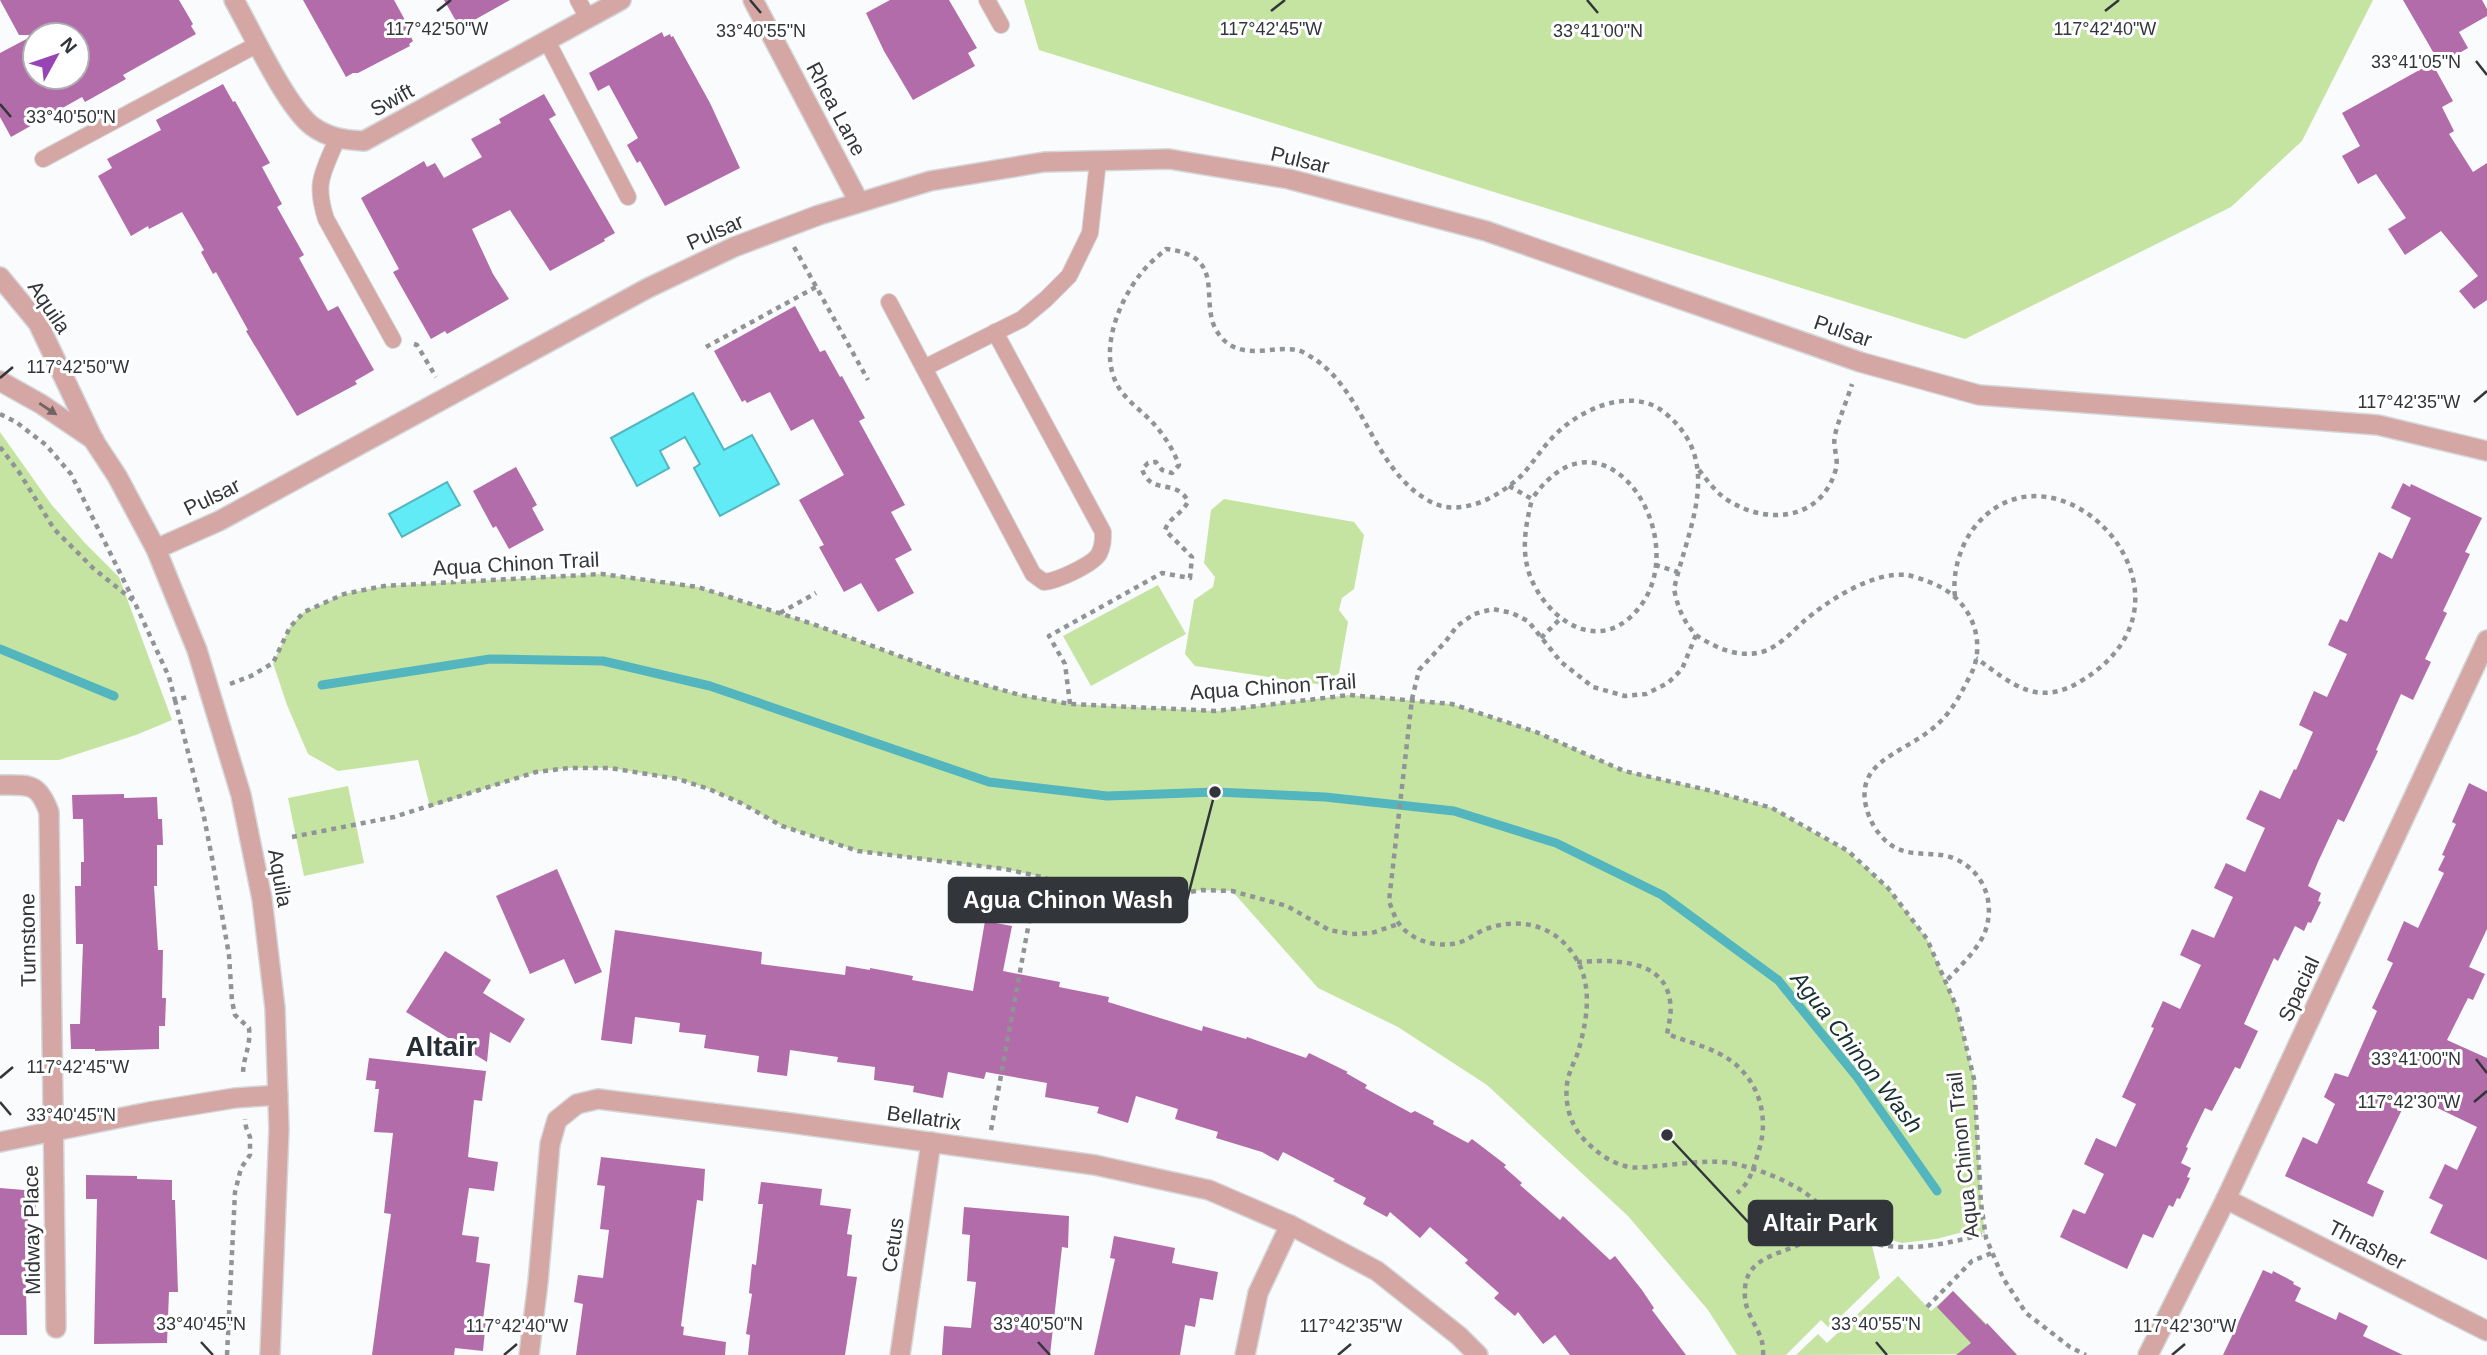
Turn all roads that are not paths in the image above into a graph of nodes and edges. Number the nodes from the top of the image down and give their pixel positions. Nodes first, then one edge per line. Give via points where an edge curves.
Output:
1 (234, 0) edge
2 (578, 0) edge
3 (621, 0) edge
4 (753, 0) edge
5 (987, 0) edge
6 (588, 18) junction
7 (1001, 25) dead end
8 (547, 41) junction
9 (258, 44) junction
10 (337, 139) junction
11 (43, 159) dead end
12 (1098, 161) junction
13 (628, 197) dead end
14 (859, 202) junction
15 (0, 277) edge
16 (889, 302) dead end
17 (995, 332) junction
18 (393, 340) road end
19 (924, 368) junction
20 (0, 381) edge
21 (94, 441) junction
22 (2487, 451) edge
23 (156, 549) junction
24 (2487, 640) edge
25 (0, 785) edge
26 (278, 1094) junction
27 (54, 1132) junction
28 (0, 1142) edge
29 (930, 1142) junction
30 (2226, 1199) junction
31 (1290, 1225) junction
32 (56, 1328) dead end
33 (2487, 1331) edge
34 (270, 1355) edge
35 (528, 1355) edge
36 (900, 1355) edge
37 (1245, 1355) edge
38 (1478, 1355) edge
39 (2148, 1355) edge

1 - 9 street
2 - 6 lane
3 - 6 street, Swift
4 - 14 street, Rhea Lane
5 - 7 lane
6 - 8 street, Swift
8 - 10 street, Swift via 364,141
8 - 13 lane
9 - 10 street via 295,109 313,127
9 - 11 lane
10 - 18 lane via 320,180 320,199 326,219
12 - 14 street, Pulsar via 1044,162 930,181
12 - 17 lane via 1090,233 1069,276 1022,319
12 - 22 street, Pulsar via 1168,159 1289,179 1486,231 1860,362 1979,395 2378,425
14 - 23 street, Pulsar via 734,247 648,288 219,521
15 - 21 street, Aquila via 37,323
16 - 19 lane
17 - 19 lane
17 - 19 lane via 1103,531 1097,557 1055,581 1044,582 1033,574
20 -> 21 street, Aquila
21 - 23 street, Aquila
23 - 26 street, Aquila via 197,650 241,796 262,899 275,1008
24 - 30 street, Spacial
25 - 27 street, Turnstone via 30,785 43,794 49,811
26 - 27 street via 149,1112
26 - 34 street, Aquila
27 - 28 street
27 - 32 street, Midway Place
29 - 31 street, Bellatrix via 1095,1165 1209,1190
29 - 35 street, Bellatrix via 598,1099 577,1104 557,1120 550,1144
29 - 36 street, Cetus
30 - 33 street, Thrasher
30 - 39 street, Spacial
31 - 37 street via 1258,1293
31 - 38 street, Bellatrix via 1377,1271

